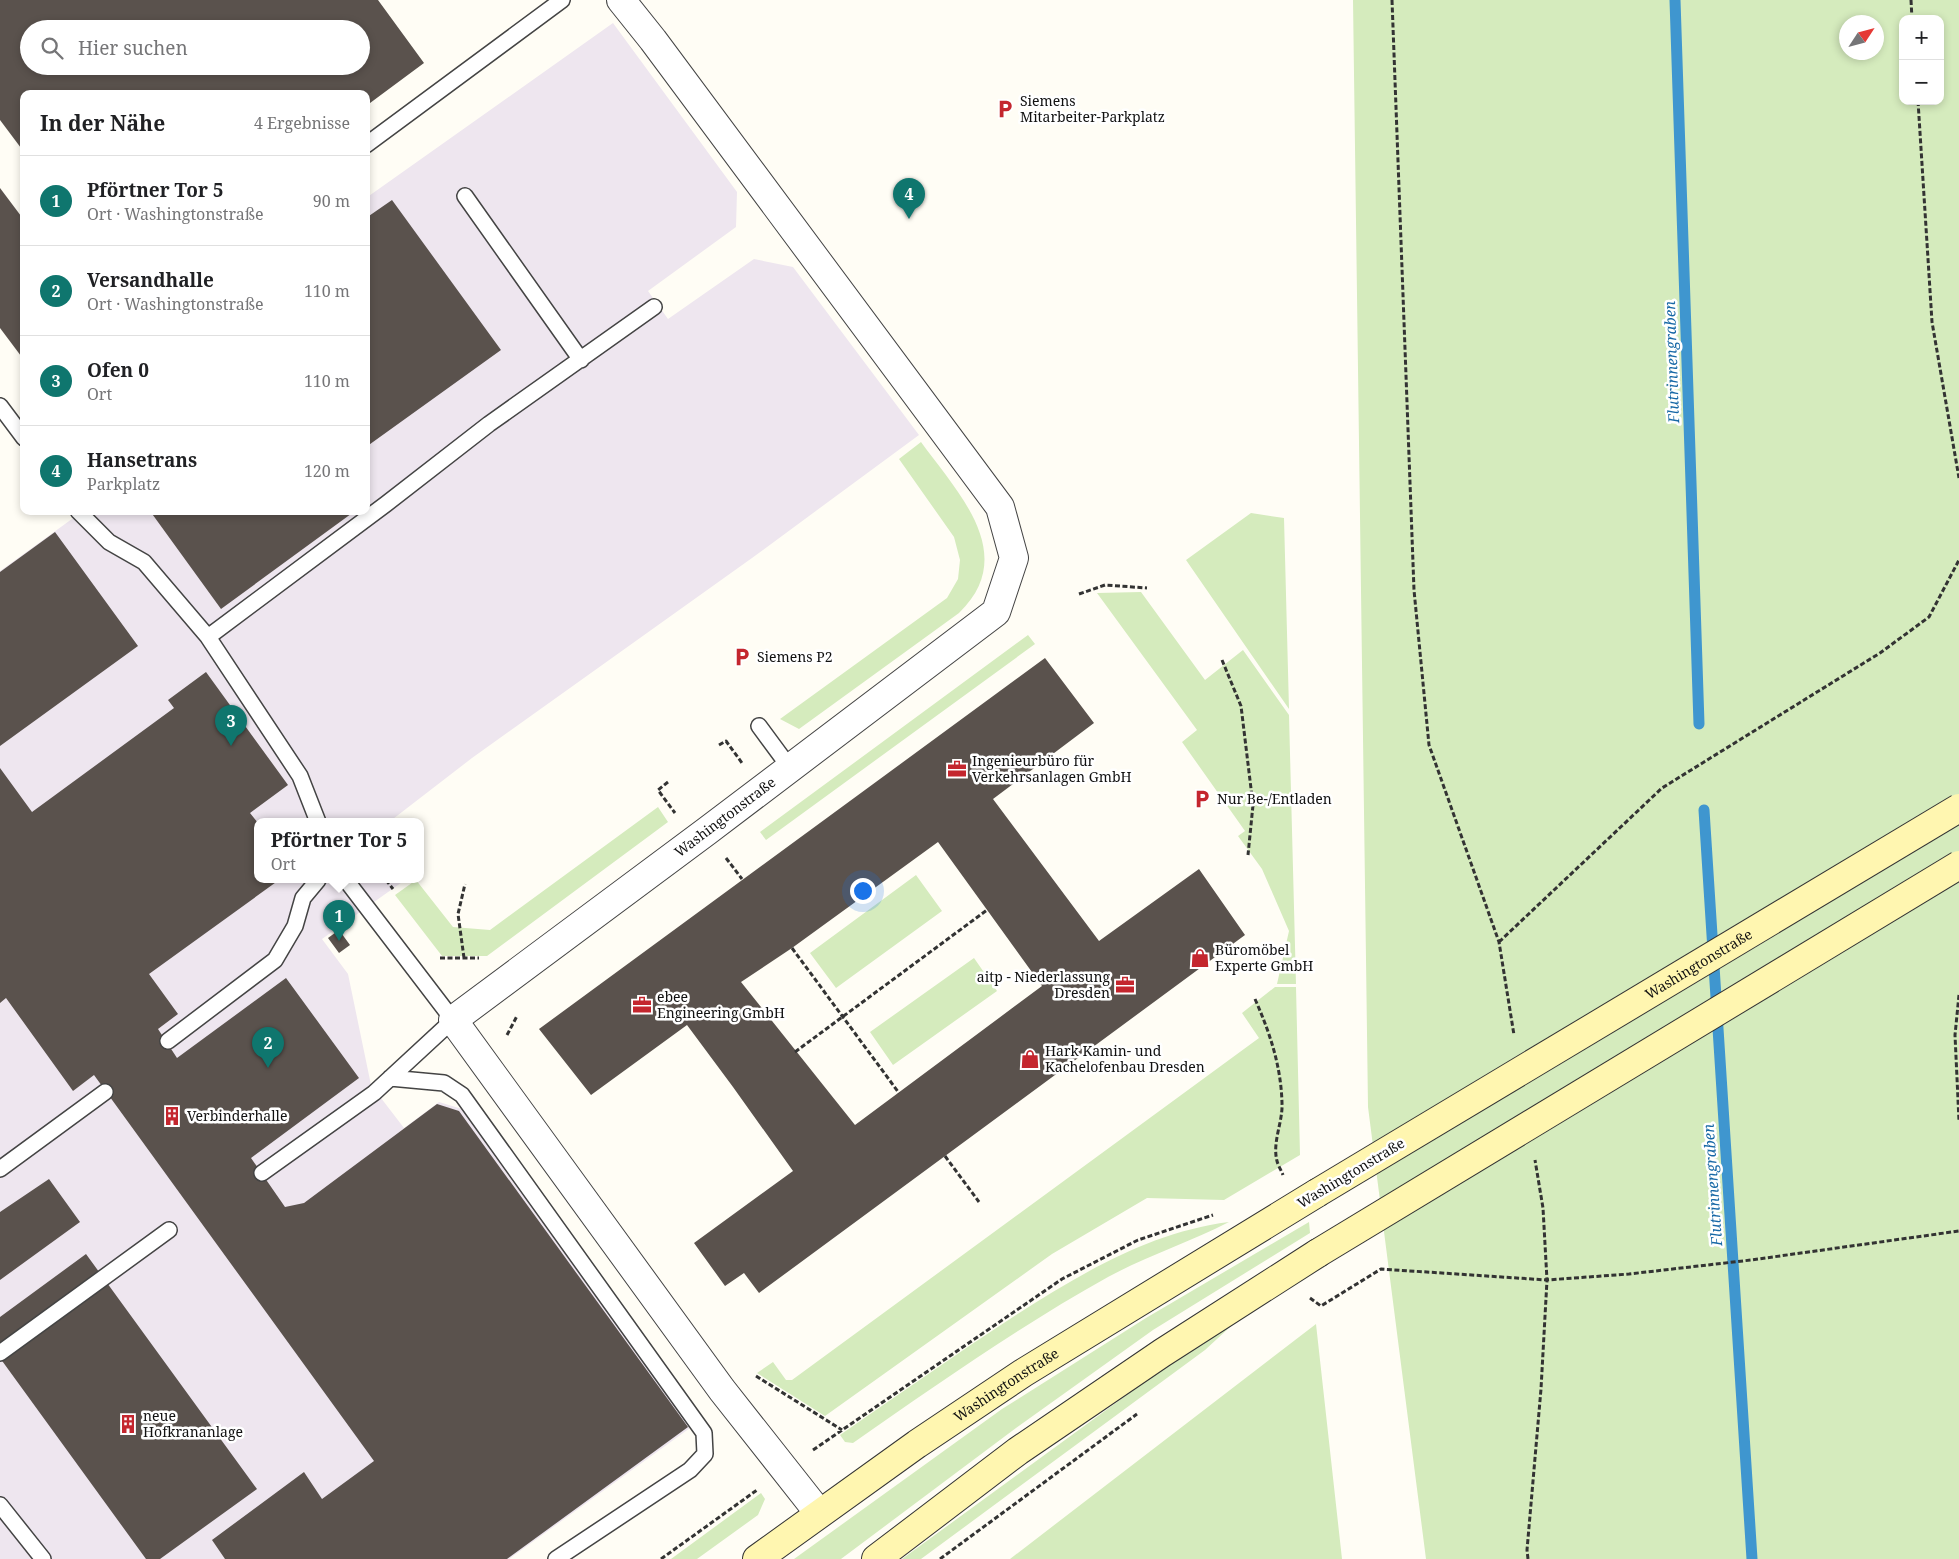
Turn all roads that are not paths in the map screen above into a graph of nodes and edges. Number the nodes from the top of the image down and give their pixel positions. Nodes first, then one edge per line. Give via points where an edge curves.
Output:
1 (562, 0) edge
2 (621, 0) edge
3 (370, 142) edge
4 (465, 196) dead end
5 (654, 308) dead end
6 (580, 360) junction
7 (0, 406) edge
8 (20, 433) edge
9 (82, 515) edge
10 (208, 637) junction
11 (759, 726) dead end
12 (790, 768) junction
13 (1959, 808) edge
14 (316, 818) edge
15 (1959, 865) edge
16 (316, 883) edge
17 (348, 883) edge
18 (453, 1020) junction
19 (168, 1041) dead end
20 (390, 1078) junction
21 (105, 1092) dead end
22 (0, 1170) edge
23 (262, 1174) dead end
24 (169, 1230) dead end
25 (0, 1353) edge
26 (0, 1505) edge
27 (819, 1513) junction
28 (44, 1559) edge
29 (556, 1559) edge
30 (757, 1559) edge
31 (876, 1559) edge

1 - 3 lane
2 - 12 street, Washingtonstraße via 1000,507 1014,558 996,612
4 - 6 lane
5 - 6 lane
6 - 10 lane via 489,424
7 - 8 lane
9 - 10 lane via 109,542 144,562
10 - 14 lane via 300,776
11 - 12 lane
12 - 18 street, Washingtonstraße
13 - 27 main road, Washingtonstraße, bridge via 1023,1373
15 - 31 main road, bridge via 1318,1253 1018,1451
16 - 19 lane via 303,898 295,926 275,960
17 - 18 lane
18 - 20 lane
18 - 27 street via 722,1390
20 - 23 lane
20 - 29 lane via 444,1083 462,1095 704,1433 705,1454 690,1470
21 - 22 lane
24 - 25 lane
26 - 28 lane
27 - 30 main road, Washingtonstraße

